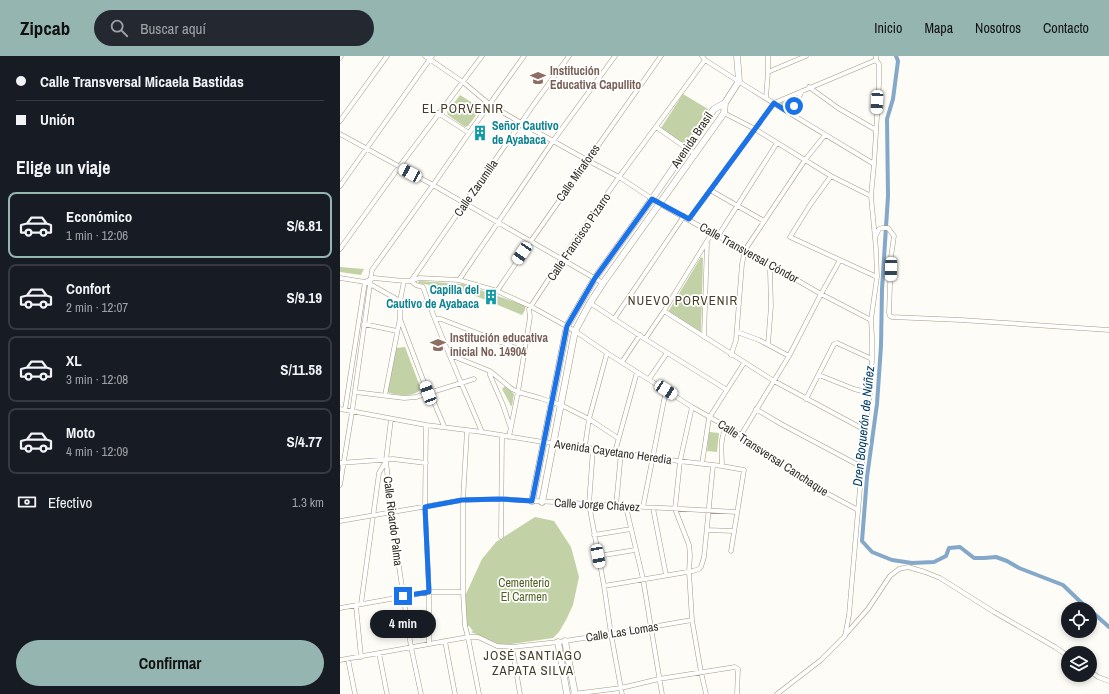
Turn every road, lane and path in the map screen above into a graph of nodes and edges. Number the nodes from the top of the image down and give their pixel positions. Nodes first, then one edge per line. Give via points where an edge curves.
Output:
1 (387, 56) edge
2 (425, 56) edge
3 (482, 56) edge
4 (524, 56) edge
5 (568, 56) edge
6 (615, 56) edge
7 (661, 56) edge
8 (737, 56) edge
9 (768, 56) edge
10 (806, 56) edge
11 (703, 57) edge
12 (431, 58) edge
13 (876, 58) edge
14 (768, 72) junction
15 (739, 81) junction
16 (463, 82) junction
17 (809, 88) junction
18 (802, 91) junction
19 (766, 98) junction
20 (724, 103) junction
21 (774, 103) junction
22 (489, 104) junction
23 (438, 113) junction
24 (724, 113) junction
25 (791, 114) junction
26 (340, 121) edge
27 (521, 123) junction
28 (656, 127) junction
29 (755, 129) junction
30 (876, 130) junction
31 (469, 133) junction
32 (340, 134) edge
33 (825, 135) junction
34 (553, 141) junction
35 (777, 143) junction
36 (687, 148) junction
37 (366, 149) junction
38 (695, 154) junction
39 (587, 160) junction
40 (806, 160) junction
41 (874, 164) junction
42 (399, 167) junction
43 (831, 176) junction
44 (620, 177) junction
45 (433, 185) junction
46 (340, 186) edge
47 (710, 190) junction
48 (871, 196) junction
49 (652, 199) junction
50 (464, 204) junction
51 (660, 204) junction
52 (737, 206) junction
53 (684, 216) junction
54 (689, 219) junction
55 (764, 221) junction
56 (497, 222) junction
57 (712, 233) junction
58 (718, 236) junction
59 (876, 238) junction
60 (530, 241) junction
61 (707, 243) junction
62 (340, 250) edge
63 (745, 250) junction
64 (562, 259) junction
65 (840, 260) junction
66 (772, 265) junction
67 (877, 277) junction
68 (340, 278) edge
69 (595, 278) junction
70 (459, 280) junction
71 (404, 281) junction
72 (411, 281) junction
73 (369, 282) junction
74 (603, 283) junction
75 (497, 291) junction
76 (821, 294) junction
77 (400, 301) junction
78 (590, 303) junction
79 (430, 306) junction
80 (532, 306) junction
81 (664, 312) junction
82 (400, 318) junction
83 (436, 319) junction
84 (614, 319) junction
85 (871, 320) junction
86 (364, 324) junction
87 (567, 326) junction
88 (574, 330) junction
89 (1109, 330) edge
90 (397, 331) junction
91 (737, 332) junction
92 (640, 335) junction
93 (704, 337) junction
94 (645, 339) junction
95 (768, 344) junction
96 (524, 351) junction
97 (607, 352) junction
98 (667, 353) junction
99 (450, 355) junction
100 (731, 355) junction
101 (789, 356) junction
102 (872, 359) junction
103 (622, 362) junction
104 (744, 363) junction
105 (490, 371) junction
106 (637, 372) junction
107 (819, 375) junction
108 (474, 378) dead end
109 (649, 379) junction
110 (774, 381) junction
111 (462, 383) junction
112 (666, 390) junction
113 (727, 390) junction
114 (355, 392) junction
115 (518, 392) junction
116 (429, 393) junction
117 (870, 394) junction
118 (385, 396) junction
119 (806, 399) junction
120 (552, 402) junction
121 (561, 405) junction
122 (692, 407) junction
123 (756, 409) junction
124 (342, 410) edge
125 (352, 412) junction
126 (709, 418) junction
127 (391, 419) junction
128 (589, 419) junction
129 (426, 425) junction
130 (444, 426) junction
131 (511, 427) junction
132 (727, 428) junction
133 (468, 430) junction
134 (865, 430) junction
135 (482, 432) junction
136 (502, 435) junction
137 (741, 435) junction
138 (509, 437) junction
139 (618, 438) junction
140 (543, 442) junction
141 (554, 443) junction
142 (585, 446) junction
143 (593, 449) junction
144 (615, 452) junction
145 (621, 452) junction
146 (653, 458) junction
147 (386, 460) junction
148 (680, 461) junction
149 (342, 463) edge
150 (426, 463) junction
151 (702, 464) junction
152 (714, 466) junction
153 (722, 466) junction
154 (862, 467) junction
155 (340, 485) edge
156 (501, 499) junction
157 (462, 500) junction
158 (532, 501) junction
159 (542, 502) junction
160 (589, 504) junction
161 (616, 506) junction
162 (626, 506) junction
163 (425, 507) junction
164 (643, 507) junction
165 (653, 508) junction
166 (675, 509) junction
167 (709, 510) junction
168 (858, 510) junction
169 (737, 512) junction
170 (391, 513) junction
171 (372, 516) junction
172 (340, 521) edge
173 (631, 528) junction
174 (707, 530) junction
175 (734, 532) junction
176 (594, 535) junction
177 (501, 537) dead end
178 (635, 550) junction
179 (731, 551) dead end
180 (598, 556) junction
181 (689, 572) junction
182 (666, 575) junction
183 (643, 579) junction
184 (604, 586) junction
185 (429, 592) junction
186 (463, 592) junction
187 (403, 596) junction
188 (361, 604) junction
189 (356, 606) junction
190 (340, 608) edge
191 (692, 620) junction
192 (651, 628) junction
193 (610, 634) junction
194 (845, 636) junction
195 (468, 637) junction
196 (445, 640) junction
197 (565, 641) junction
198 (558, 642) junction
199 (429, 644) junction
200 (411, 647) junction
201 (512, 647) junction
202 (1061, 651) edge
203 (379, 653) junction
204 (361, 657) junction
205 (348, 659) junction
206 (340, 660) edge
207 (701, 672) junction
208 (1097, 676) edge
209 (659, 679) junction
210 (1109, 681) edge
211 (621, 688) junction
212 (355, 694) edge
213 (387, 694) edge
214 (421, 694) edge
215 (454, 694) edge
216 (479, 694) edge
217 (520, 694) edge
218 (567, 694) edge
219 (575, 694) edge
220 (622, 694) edge
221 (662, 694) edge
222 (706, 694) edge
223 (737, 694) edge
224 (777, 694) edge

1 - 26 street
2 - 12 street, Calle Transversal Cóndor
3 - 16 street
4 - 22 street
5 - 27 street, Calle Zarumilla
6 - 34 street
7 - 39 street, Calle Mirafores
8 - 15 street
9 - 14 street
10 - 14 street
11 - 15 street
11 - 28 street, Calle Francisco Pizarro
12 - 16 street, Calle Transversal Cóndor
12 - 37 street
13 - 17 street
13 - 30 street via 879,64
14 - 19 street
15 - 19 street
15 - 20 street
16 - 22 street, Calle Transversal Cóndor
16 - 23 street
17 - 18 street
17 - 30 street
18 - 21 street
18 - 25 street
19 - 21 street
20 - 24 street, Avenida Brasil
20 - 36 street, Avenida Brasil via 714,109
21 - 25 street
21 - 29 street
22 - 27 street, Calle Transversal Cóndor
22 - 31 street
23 - 31 street
23 - 42 street
24 - 29 street
24 - 38 street, Avenida Brasil
25 - 33 street
27 - 34 street, Calle Transversal Cóndor
27 - 50 street, Calle Zarumilla
28 - 36 street
28 - 44 street, Calle Francisco Pizarro
29 - 35 street
29 - 47 street
30 - 41 street
31 - 45 street
32 - 37 street
33 - 40 street
33 - 41 street
34 - 39 street, Calle Transversal Cóndor
34 - 56 street
35 - 40 street
35 - 52 street
36 - 38 street
36 - 49 street, Avenida Brasil
37 - 42 street
37 - 46 street
38 - 51 street, Avenida Brasil
39 - 44 street, Calle Transversal Cóndor
39 - 60 street, Calle Mirafores
40 - 43 street
40 - 55 street
41 - 48 street
42 - 45 street
42 - 62 street
43 - 48 street
43 - 65 street via 790,237
44 - 49 street, Calle Transversal Cóndor
44 - 64 street, Calle Francisco Pizarro
45 - 50 street
45 - 73 street via 372,270
47 - 52 street
47 - 54 street
48 - 59 street
49 - 51 street, Calle Transversal Cóndor
49 - 69 street, Avenida Brasil
50 - 56 street
50 - 72 street, Calle Zarumilla
51 - 53 street, Calle Transversal Cóndor
51 - 74 street, Avenida Brasil
52 - 55 street
52 - 58 street
53 - 54 street, Calle Transversal Cóndor
53 - 84 street
54 - 57 street, Calle Transversal Cóndor
55 - 63 street
56 - 60 street
56 - 70 street
57 - 58 street, Calle Transversal Cóndor
57 - 61 street
58 - 63 street, Calle Transversal Cóndor
59 - 67 street
59 - 89 street via 877,232 882,228 888,228 894,236 889,313 892,317
60 - 64 street
60 - 75 street, Calle Mirafores
61 - 81 street
61 - 93 street
63 - 66 street, Calle Transversal Cóndor
63 - 91 street
64 - 69 street
64 - 80 street, Calle Francisco Pizarro
65 - 67 street
65 - 76 street
66 - 76 street, Calle Transversal Cóndor
66 - 95 street
67 - 85 street
68 - 73 street, Calle Transversal Canchaque
69 - 74 street
69 - 87 street, Avenida Brasil
70 - 72 street, Calle Transversal Canchaque via 419,278
70 - 75 street, Calle Transversal Canchaque
71 - 72 street, Calle Transversal Canchaque
71 - 73 street, Calle Transversal Canchaque via 378,278
71 - 77 street
72 - 79 street via 423,287
73 - 77 street
73 - 86 street
73 - 124 street
74 - 78 street, Avenida Brasil
75 - 80 street, Calle Transversal Canchaque
76 - 85 street, Calle Transversal Cóndor
76 - 101 street
77 - 79 street
77 - 82 street
78 - 84 street
78 - 88 street, Avenida Brasil
79 - 83 street
80 - 87 street, Calle Transversal Canchaque
80 - 96 street, Calle Francisco Pizarro via 529,309
81 - 93 street
81 - 94 street
82 - 90 street
82 - 116 street
83 - 96 street
83 - 99 street
84 - 92 street
85 - 102 street
86 - 90 street
86 - 114 street
87 - 88 street, Calle Transversal Canchaque
87 - 120 street, Avenida Brasil
88 - 97 street, Calle Transversal Canchaque
88 - 121 street, Avenida Brasil
90 - 118 street
91 - 95 street
91 - 100 street
92 - 94 street
92 - 103 street
93 - 100 street
94 - 98 street
95 - 101 street
96 - 115 street, Calle Francisco Pizarro
97 - 103 street, Calle Transversal Canchaque
97 - 128 street
98 - 109 street
98 - 113 street
99 - 105 street
99 - 111 street
100 - 104 street
101 - 110 street
102 - 107 street via 835,343
102 - 117 street
103 - 106 street, Calle Transversal Canchaque
104 - 110 street
104 - 113 street
105 - 115 street
105 - 131 street
106 - 109 street, Calle Transversal Canchaque
106 - 139 street
107 - 117 street
107 - 119 street
108 - 111 street
109 - 112 street, Calle Transversal Canchaque
110 - 119 street
110 - 123 street
111 - 116 street
111 - 135 street
112 - 122 street, Calle Transversal Canchaque
112 - 146 street
113 - 126 street
114 - 118 street
114 - 125 street
115 - 120 street
115 - 131 street, Calle Francisco Pizarro
116 - 118 street via 404,398
116 - 130 street
117 - 134 street
119 - 134 street
120 - 121 street
120 - 140 street, Avenida Brasil
121 - 128 street
121 - 141 street, Avenida Brasil
122 - 126 street, Calle Transversal Canchaque
122 - 148 street
123 - 137 street
123 - 154 street
124 - 125 street, Avenida Cayetano Heredia
125 - 127 street, Avenida Cayetano Heredia
125 - 149 street
126 - 132 street, Calle Transversal Canchaque
126 - 151 street
127 - 129 street, Avenida Cayetano Heredia
127 - 147 street, Calle Ricardo Palma
128 - 139 street
128 - 142 street
129 - 130 street, Avenida Cayetano Heredia
129 - 150 street
130 - 133 street, Avenida Cayetano Heredia
131 - 138 street, Calle Francisco Pizarro
132 - 137 street, Calle Transversal Canchaque
132 - 153 street via 722,436
133 - 135 street, Avenida Cayetano Heredia
133 - 157 street
134 - 154 street
135 - 136 street, Avenida Cayetano Heredia
136 - 138 street, Avenida Cayetano Heredia
136 - 156 street
137 - 168 street, Calle Transversal Canchaque via 819,489
138 - 140 street, Avenida Cayetano Heredia
139 - 144 street
140 - 141 street, Avenida Cayetano Heredia
140 - 158 street, Avenida Brasil
141 - 142 street, Avenida Cayetano Heredia
141 - 159 street, Avenida Brasil
142 - 143 street, Avenida Cayetano Heredia
143 - 144 street, Avenida Cayetano Heredia
143 - 160 street
144 - 145 street, Avenida Cayetano Heredia
145 - 146 street, Avenida Cayetano Heredia
145 - 161 street
146 - 148 street, Avenida Cayetano Heredia
146 - 164 street
147 - 149 street
147 - 150 street
147 - 170 street, Calle Ricardo Palma
147 - 171 street via 379,473
148 - 151 street, Avenida Cayetano Heredia
148 - 166 street
149 - 155 street
150 - 163 street
151 - 152 street, Avenida Cayetano Heredia
152 - 153 street, Avenida Cayetano Heredia
152 - 167 street
153 - 169 street, Avenida Cayetano Heredia via 744,470
154 - 168 street
156 - 157 street, Calle Jorge Chávez
156 - 158 street, Calle Jorge Chávez
156 - 177 street
157 - 163 street, Calle Jorge Chávez
157 - 186 street
158 - 159 street, Calle Jorge Chávez
159 - 160 street, Calle Jorge Chávez
160 - 161 street, Calle Jorge Chávez
160 - 176 street
161 - 162 street, Calle Jorge Chávez
162 - 164 street, Calle Jorge Chávez
162 - 173 street
163 - 170 street, Calle Jorge Chávez
163 - 185 street
164 - 165 street, Calle Jorge Chávez
165 - 166 street, Calle Jorge Chávez
165 - 182 street
166 - 167 street, Calle Jorge Chávez
166 - 181 street via 689,545
167 - 169 street, Calle Jorge Chávez
167 - 174 street
168 - 194 street via 852,593
169 - 175 street
170 - 171 street, Calle Jorge Chávez
170 - 187 street, Calle Ricardo Palma
171 - 172 street, Calle Jorge Chávez
171 - 188 street
173 - 176 street
173 - 178 street
174 - 175 street
174 - 181 street via 702,564 699,569
175 - 179 street
176 - 180 street
178 - 180 street
178 - 183 street
180 - 184 street
181 - 182 street
181 - 191 street
182 - 183 street
183 - 184 street
183 - 192 street
184 - 193 street
185 - 186 street
185 - 187 street
185 - 199 street
186 - 195 street
187 - 188 street
187 - 200 street, Calle Ricardo Palma
188 - 189 street
189 - 190 street
189 - 204 street
191 - 192 street, Calle Las Lomas
191 - 207 street
192 - 193 street, Calle Las Lomas
192 - 209 street
193 - 197 street, Calle Las Lomas
193 - 211 street
194 - 202 street via 868,609 890,576 898,569 908,567 940,578
194 - 224 street via 822,660
195 - 196 street, Calle Las Lomas
195 - 201 street, Calle Las Lomas via 478,637 497,646
195 - 216 street
196 - 199 street, Calle Las Lomas
196 - 215 street
197 - 198 street, Calle Las Lomas
197 - 219 street
198 - 201 street, Calle Las Lomas
198 - 218 street
199 - 200 street, Calle Las Lomas
200 - 203 street, Calle Las Lomas
200 - 214 street, Calle Ricardo Palma
201 - 217 street
203 - 204 street, Calle Las Lomas
203 - 213 street
204 - 205 street, Calle Las Lomas
205 - 206 street, Calle Las Lomas
205 - 212 street
207 - 209 street
207 - 222 street
207 - 223 street via 735,667 738,669
208 - 210 street
209 - 211 street
209 - 221 street
211 - 219 street
211 - 220 street

